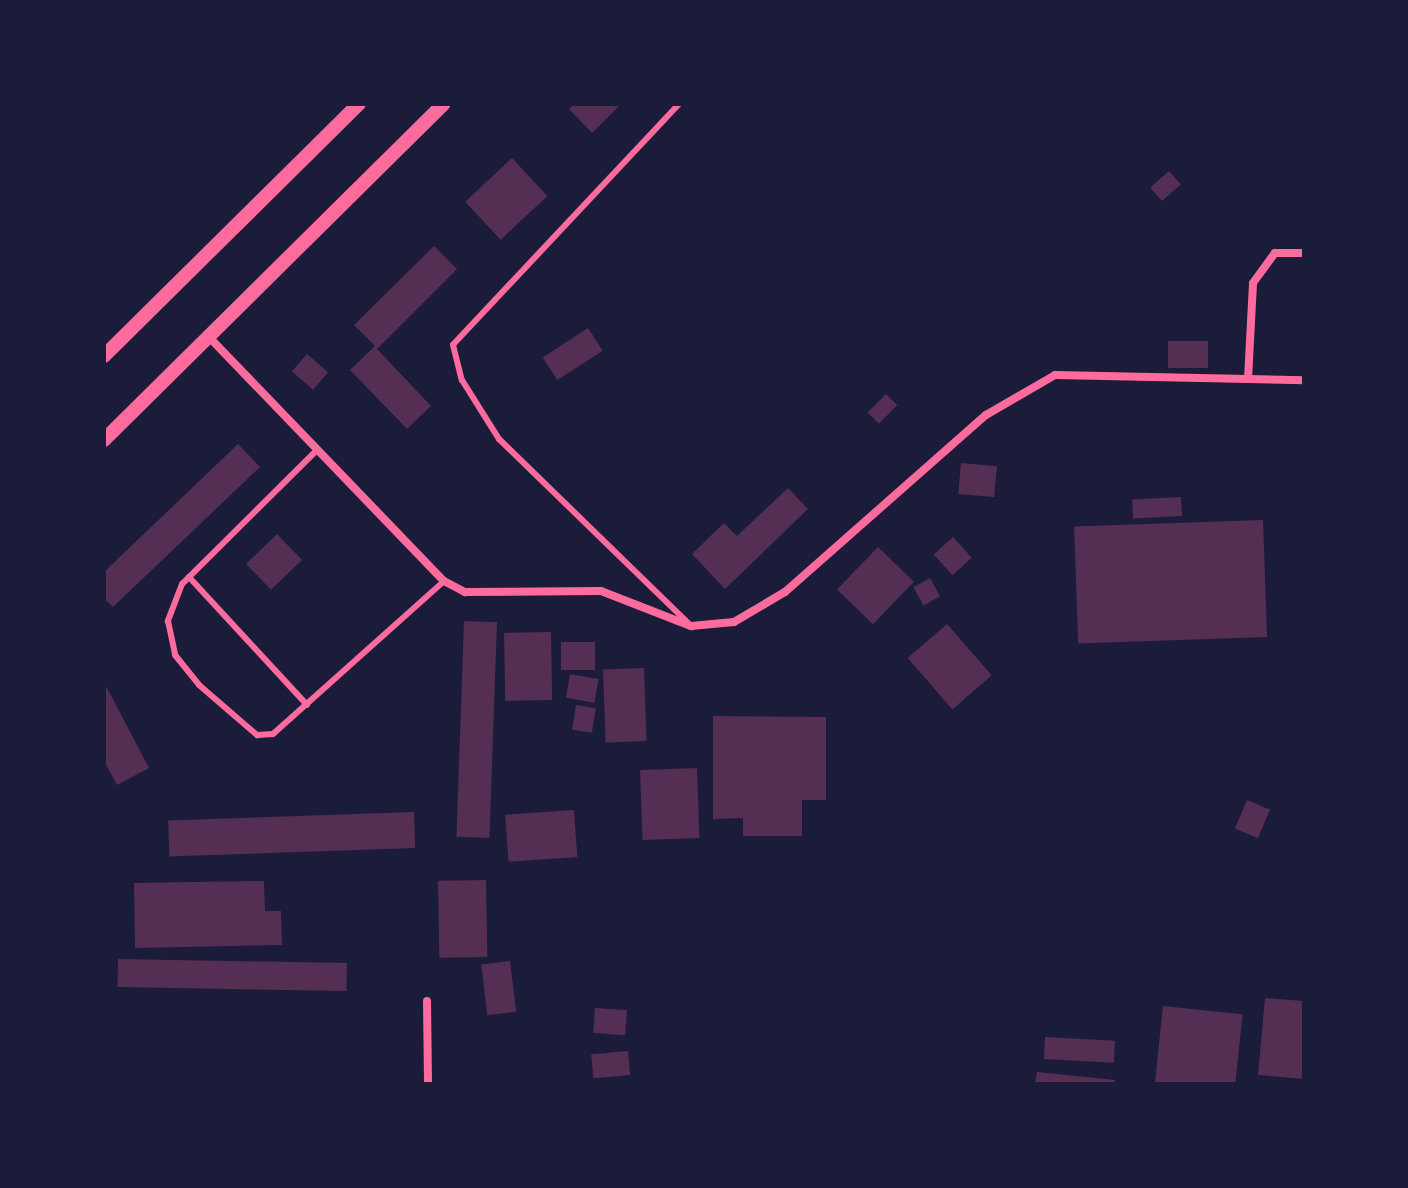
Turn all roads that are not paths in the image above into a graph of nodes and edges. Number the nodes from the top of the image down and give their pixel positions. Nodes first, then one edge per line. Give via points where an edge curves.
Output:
1 (359, 104) edge
2 (444, 104) edge
3 (679, 104) edge
4 (1304, 253) edge
5 (208, 335) junction
6 (104, 356) edge
7 (1248, 379) junction
8 (1304, 380) edge
9 (104, 440) edge
10 (317, 450) junction
11 (189, 577) junction
12 (444, 581) junction
13 (691, 626) junction
14 (307, 705) junction
15 (427, 1001) dead end
16 (428, 1084) edge

1 - 6 street
2 - 5 street
3 - 13 lane via 453,345 462,380 499,439
4 - 7 street via 1275,253 1253,283
5 - 9 street
5 - 10 street
7 - 8 street
7 - 13 street via 1055,375 986,415 785,592 734,622
10 - 11 lane
10 - 12 street
11 - 14 lane
11 - 14 lane via 168,621 175,655 199,685 257,735 273,734
12 - 13 street via 465,592 601,591
12 - 14 lane
15 - 16 street

